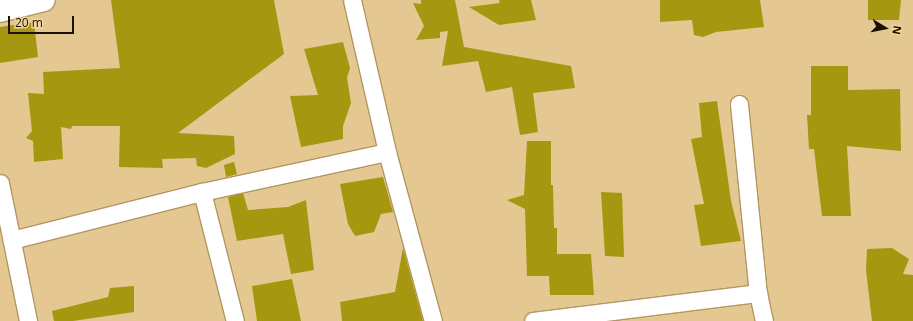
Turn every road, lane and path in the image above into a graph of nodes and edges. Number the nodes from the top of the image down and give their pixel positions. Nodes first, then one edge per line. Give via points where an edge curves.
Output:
1 (44, 0) edge
2 (352, 0) edge
3 (0, 11) edge
4 (740, 104) dead end
5 (387, 152) junction
6 (0, 184) edge
7 (202, 192) junction
8 (12, 240) junction
9 (758, 293) junction
10 (28, 321) edge
11 (235, 321) edge
12 (433, 321) edge
13 (533, 321) edge
14 (764, 321) edge

1 - 3 street
2 - 5 street
4 - 9 street
5 - 7 street
5 - 12 street
6 - 8 street
7 - 8 street
7 - 11 street
8 - 10 street
9 - 13 street
9 - 14 street

